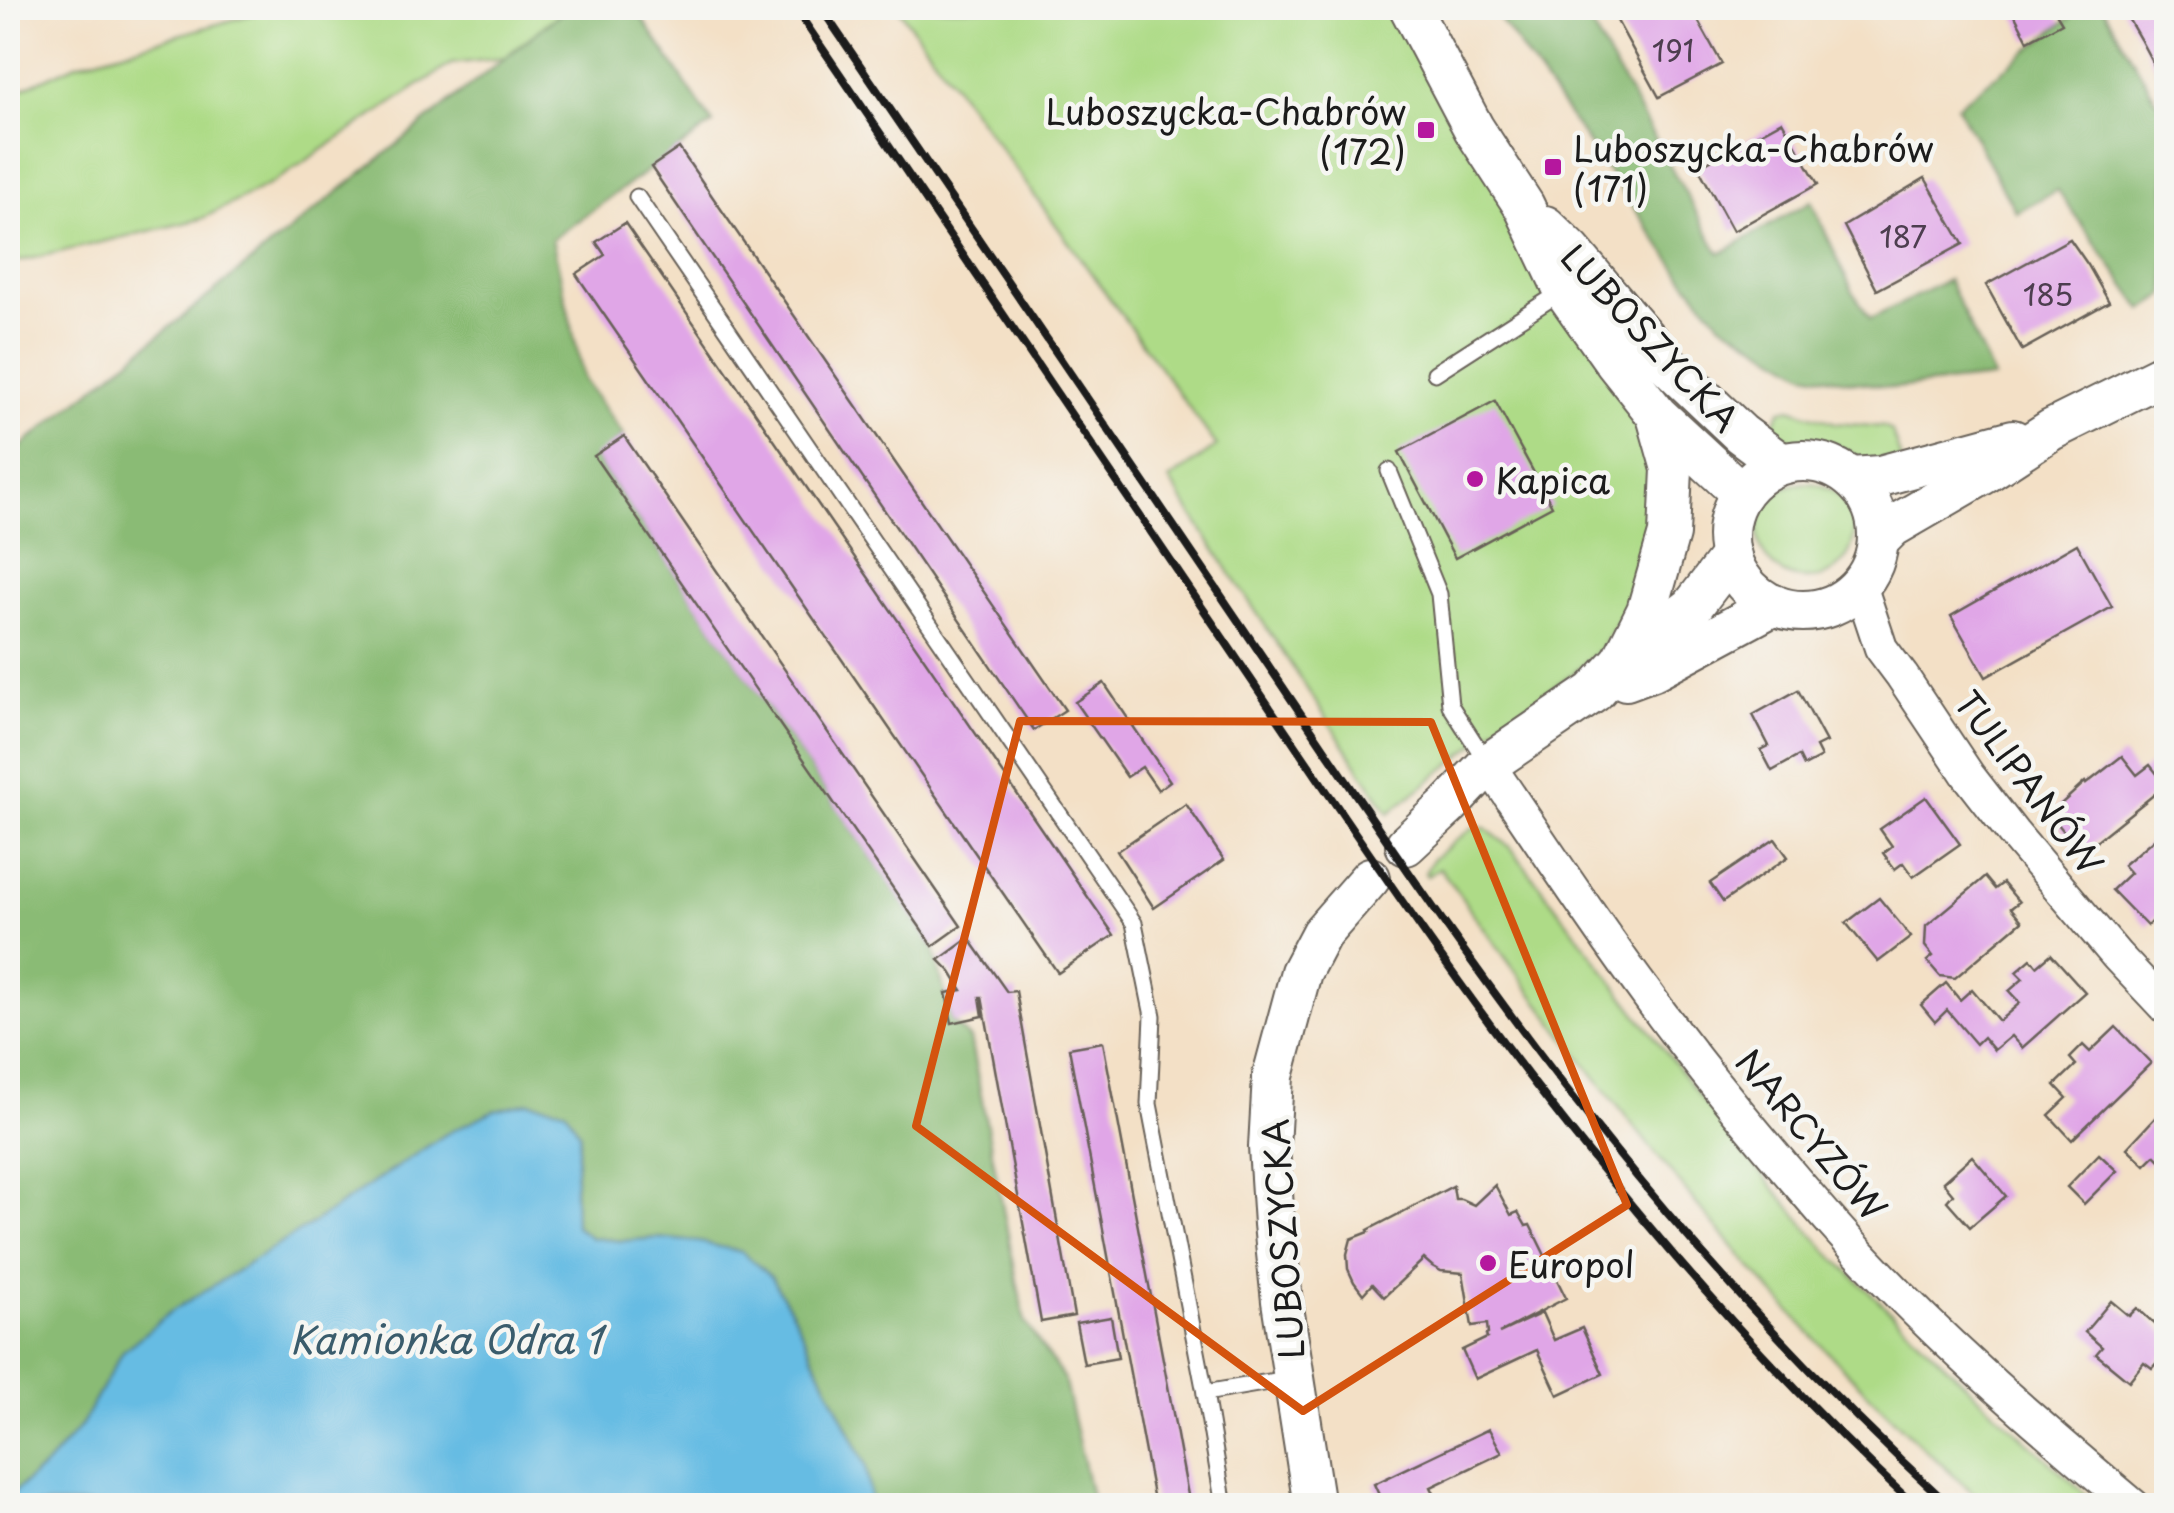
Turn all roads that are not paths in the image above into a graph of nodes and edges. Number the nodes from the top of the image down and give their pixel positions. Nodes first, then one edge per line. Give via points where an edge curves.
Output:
1 (1410, 8) edge
2 (637, 197) dead end
3 (1524, 206) junction
4 (1564, 290) junction
5 (1435, 373) dead end
6 (2166, 373) edge
7 (1657, 416) junction
8 (2051, 430) junction
9 (1780, 464) junction
10 (1389, 471) dead end
11 (1852, 478) junction
12 (1741, 493) junction
13 (1878, 541) junction
14 (1731, 556) junction
15 (1860, 585) junction
16 (1774, 605) junction
17 (1622, 661) junction
18 (1594, 692) junction
19 (1488, 764) junction
20 (1406, 845) dead end
21 (1370, 878) dead end
22 (2166, 1008) edge
23 (1294, 1378) junction
24 (1205, 1393) junction
25 (1224, 1506) edge
26 (1314, 1506) edge
27 (2134, 1506) edge

1 - 3 street, LUBOSZYCKA
2 - 24 lane via 1134,924 1153,1016 1149,1104
3 - 4 street, LUBOSZYCKA
3 - 9 street, LUBOSZYCKA via 1571,250 1667,364
4 - 5 lane
4 - 7 street, LUBOSZYCKA
6 - 8 street
7 - 12 street, LUBOSZYCKA
7 - 17 street via 1672,469 1669,534 1647,611
8 - 11 street
8 - 13 street
9 - 11 street via 1818,462
9 - 12 street
10 - 19 lane via 1439,594 1450,705
11 - 13 street via 1873,508
12 - 14 street via 1731,512
13 - 15 street
14 - 16 street via 1742,579
14 - 17 street via 1692,607
15 - 16 street via 1820,609
15 - 22 street, TULIPANÓW via 1881,648 1968,774
16 - 18 street via 1652,670
17 - 18 street
18 - 19 street
19 - 20 street
19 - 27 street, NARCYZÓW via 1664,1018 1836,1226 1910,1306
21 - 23 street, LUBOSZYCKA via 1321,934 1301,972 1273,1076 1270,1166
23 - 24 lane
23 - 26 street, LUBOSZYCKA
24 - 25 lane

